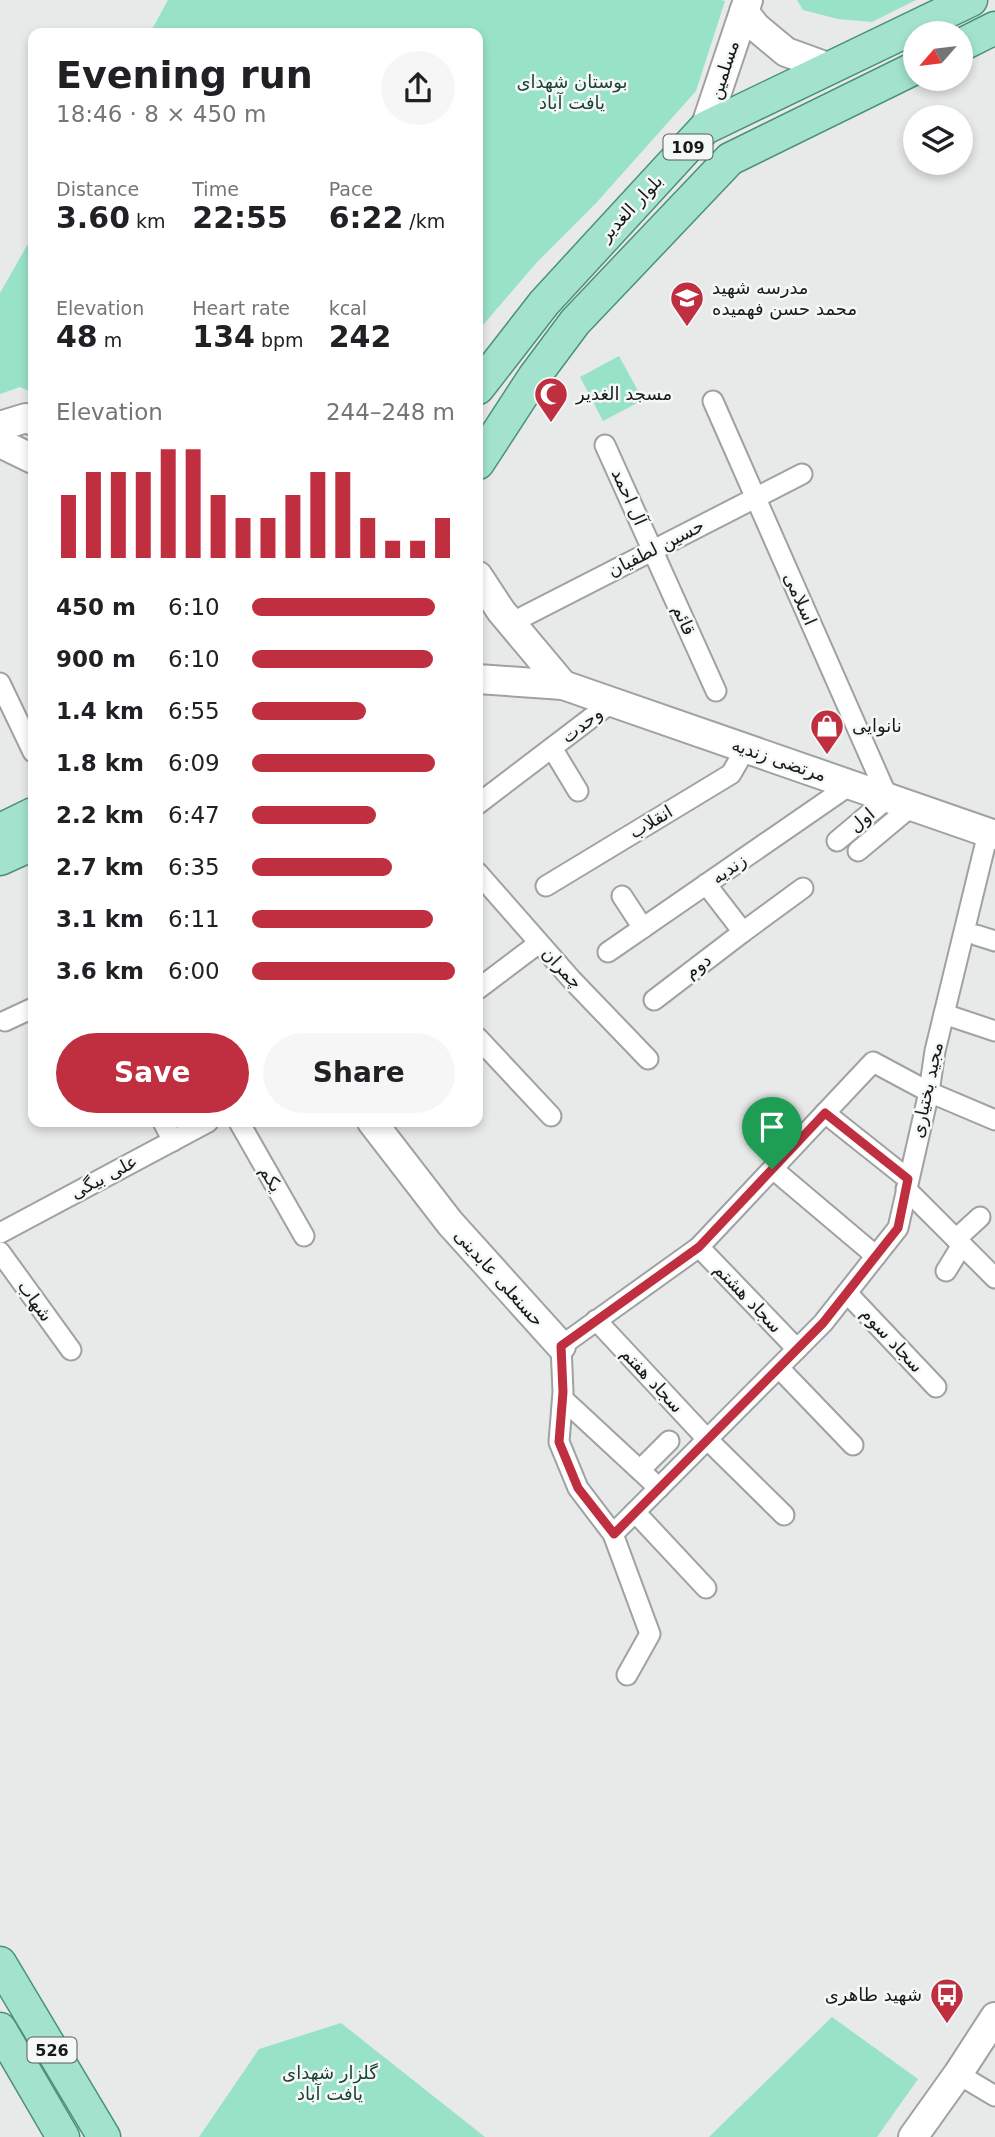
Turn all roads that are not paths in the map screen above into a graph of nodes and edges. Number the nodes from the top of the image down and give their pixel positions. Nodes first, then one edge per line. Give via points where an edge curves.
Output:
1 (971, 0) edge
2 (746, 6) edge
3 (995, 28) edge
4 (973, 39) edge
5 (830, 68) junction
6 (903, 74) edge
7 (705, 128) junction
8 (483, 382) edge
9 (713, 401) dead end
10 (28, 419) edge
11 (0, 426) edge
12 (0, 443) edge
13 (483, 444) edge
14 (605, 445) dead end
15 (28, 457) edge
16 (802, 474) dead end
17 (756, 498) junction
18 (652, 550) junction
19 (483, 583) edge
20 (511, 623) junction
21 (483, 679) edge
22 (0, 683) edge
23 (563, 685) junction
24 (716, 691) dead end
25 (612, 702) junction
26 (28, 742) edge
27 (552, 748) junction
28 (746, 748) junction
29 (849, 785) junction
30 (578, 791) dead end
31 (483, 800) edge
32 (900, 802) junction
33 (28, 816) edge
34 (0, 830) edge
35 (993, 832) edge
36 (837, 841) dead end
37 (28, 846) edge
38 (858, 851) dead end
39 (0, 859) edge
40 (483, 879) edge
41 (706, 884) junction
42 (546, 886) dead end
43 (803, 888) dead end
44 (622, 896) dead end
45 (643, 928) junction
46 (743, 932) junction
47 (976, 935) dead end
48 (995, 941) edge
49 (539, 943) junction
50 (608, 952) dead end
51 (483, 985) edge
52 (654, 1000) dead end
53 (28, 1010) edge
54 (944, 1014) junction
55 (5, 1021) dead end
56 (995, 1031) edge
57 (483, 1043) edge
58 (648, 1059) dead end
59 (929, 1092) junction
60 (825, 1113) junction
61 (551, 1115) dead end
62 (995, 1120) edge
63 (166, 1127) edge
64 (198, 1127) edge
65 (242, 1127) edge
66 (376, 1127) edge
67 (173, 1140) junction
68 (772, 1169) junction
69 (907, 1184) junction
70 (980, 1217) dead end
71 (0, 1233) edge
72 (304, 1236) dead end
73 (959, 1242) junction
74 (699, 1247) junction
75 (0, 1252) edge
76 (876, 1256) junction
77 (946, 1271) dead end
78 (995, 1278) edge
79 (847, 1293) junction
80 (596, 1320) junction
81 (561, 1346) junction
82 (797, 1349) junction
83 (71, 1350) dead end
84 (779, 1368) junction
85 (936, 1387) dead end
86 (563, 1399) junction
87 (707, 1439) junction
88 (669, 1441) dead end
89 (853, 1445) dead end
90 (640, 1470) junction
91 (659, 1488) junction
92 (635, 1512) junction
93 (785, 1515) dead end
94 (614, 1534) junction
95 (706, 1588) dead end
96 (627, 1675) dead end
97 (0, 1963) edge
98 (995, 2017) edge
99 (0, 2029) edge
100 (958, 2074) junction
101 (995, 2096) edge
102 (63, 2137) edge
103 (104, 2137) edge
104 (913, 2137) edge

1 - 5 main road, بلوار الغدیر / 109
2 - 5 main road, مسلمین via 756,27 786,52
2 - 7 main road, مسلمین
3 - 4 main road
5 - 7 main road, بلوار الغدیر / 109
6 - 13 main road, 109 via 730,159 575,322
7 - 8 main road, بلوار الغدیر / 109 via 544,303
9 - 17 street, اسلامی
10 - 11 main road
12 - 15 main road
14 - 18 street, آل احمد
16 - 17 street, حسین لطفیان
17 - 18 street, حسین لطفیان
17 - 32 street, اسلامی
18 - 20 street, حسین لطفیان
18 - 24 street, قائم
19 - 20 main road
20 - 23 main road
21 - 23 main road, مرتضی زندیه
22 - 26 street
23 - 25 main road, مرتضی زندیه
25 - 27 street, وحدت
25 - 28 main road, مرتضی زندیه
27 - 30 street, وحدت
27 - 31 street, وحدت
28 - 29 main road, مرتضی زندیه
28 - 42 street, انقلاب via 731,774
29 - 32 main road, مرتضی زندیه
29 - 41 street, زندیه
32 - 35 main road, مرتضی زندیه
32 - 36 street, اول
32 - 38 street
33 - 34 main road
35 - 54 street, مجید بختیاری
37 - 39 main road
40 - 49 street, چمران
41 - 45 street, زندیه
41 - 46 street
43 - 46 street, دوم
44 - 45 street
45 - 50 street, زندیه
46 - 52 street, دوم
47 - 48 street
49 - 51 street
49 - 58 street, چمران
53 - 55 street
54 - 56 street
54 - 59 street, مجید بختیاری
57 - 61 street
59 - 60 street via 873,1062
59 - 62 street
59 - 69 street, مجید بختیاری
60 - 68 street
60 - 69 street
63 - 67 street
64 - 67 street, علی بیگی
65 - 72 street, یکم
66 - 81 main road, حسنعلی عابدینی via 450,1223
67 - 71 street, علی بیگی
68 - 74 street
68 - 76 street
69 - 73 street
69 - 76 street, مجید بختیاری via 898,1228
70 - 73 street
73 - 77 street
73 - 78 street
74 - 80 street
74 - 82 street, سجاد هشتم
75 - 83 street, شهاب
76 - 79 street, مجید بختیاری
79 - 82 street, مجید بختیاری
79 - 85 street, سجاد سوم
80 - 81 street
80 - 87 street, سجاد هفتم
81 - 86 street
82 - 84 street, مجید بختیاری
84 - 87 street, مجید بختیاری
84 - 89 street
86 - 90 street
86 - 94 street via 559,1442 578,1488
87 - 91 street, مجید بختیاری
87 - 93 street, سجاد هفتم
88 - 90 street
90 - 91 street
91 - 92 street, مجید بختیاری
92 - 94 street, مجید بختیاری
92 - 95 street
94 - 96 street via 650,1634
97 - 103 main road, 526
98 - 100 main road
99 - 102 main road, 526
100 - 101 street
100 - 104 main road

